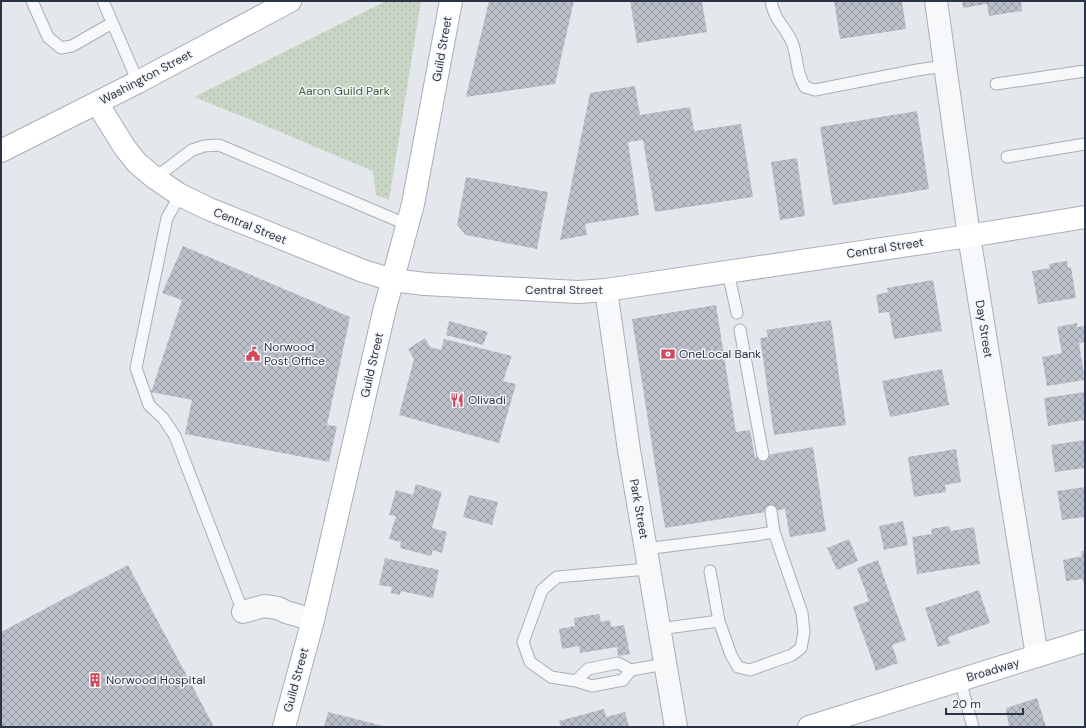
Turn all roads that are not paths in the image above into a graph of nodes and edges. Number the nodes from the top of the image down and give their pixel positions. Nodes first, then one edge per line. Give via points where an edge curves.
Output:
1 (32, 1) edge
2 (103, 1) edge
3 (290, 1) edge
4 (451, 1) edge
5 (771, 1) edge
6 (936, 1) edge
7 (112, 23) junction
8 (945, 66) junction
9 (1085, 70) edge
10 (138, 82) junction
11 (996, 84) dead end
12 (97, 103) junction
13 (1085, 144) edge
14 (3, 146) edge
15 (1007, 157) dead end
16 (155, 178) junction
17 (180, 195) junction
18 (1085, 217) edge
19 (408, 225) junction
20 (969, 236) junction
21 (728, 272) junction
22 (393, 280) junction
23 (606, 290) junction
24 (737, 313) dead end
25 (740, 330) dead end
26 (763, 455) dead end
27 (771, 511) dead end
28 (774, 532) junction
29 (647, 559) junction
30 (710, 571) dead end
31 (243, 612) joint
32 (313, 620) junction
33 (719, 621) junction
34 (659, 629) junction
35 (1085, 641) edge
36 (1037, 656) junction
37 (665, 664) junction
38 (631, 670) junction
39 (960, 680) junction
40 (576, 681) junction
41 (284, 727) edge
42 (676, 727) edge
43 (809, 727) edge
44 (973, 727) edge

1 - 7 lane via 48,37 61,48 72,46
2 - 7 lane
3 - 10 street, Washington Street
4 - 19 street, Guild Street
5 - 8 lane via 773,11 793,44 800,79 805,87 815,90
6 - 8 street, Day Street
7 - 10 lane
8 - 20 street, Day Street
9 - 11 lane
10 - 12 street, Washington Street
12 - 14 street, Washington Street
12 - 16 street, Central Street via 124,148
13 - 15 lane
16 - 17 street, Central Street
16 - 19 lane via 192,150 219,145
17 - 22 street, Central Street via 364,271
17 - 31 lane via 167,218 136,368 148,405 163,418 175,436
18 - 20 street, Central Street
19 - 22 street, Guild Street
20 - 21 street, Central Street
20 - 36 street, Day Street
21 - 23 street, Central Street
21 - 24 lane
22 - 23 street, Central Street via 578,292
22 - 32 street, Guild Street
23 - 29 street, Park Street
25 - 26 lane
27 - 28 lane
28 - 29 lane
28 - 33 lane via 802,613 804,632 801,648 792,655 750,670 738,667
29 - 34 street, Park Street
29 - 40 lane via 557,577 542,590 523,642 530,662 551,678
30 - 33 lane
31 - 32 street via 264,606
32 - 41 street, Guild Street
33 - 34 lane
34 - 37 street, Park Street
35 - 36 street, Broadway
36 - 39 street, Broadway
37 - 38 lane
37 - 42 street, Park Street
38 - 40 lane via 623,680 592,686
38 - 40 lane via 618,663 588,669
39 - 43 street, Broadway
39 - 44 lane

